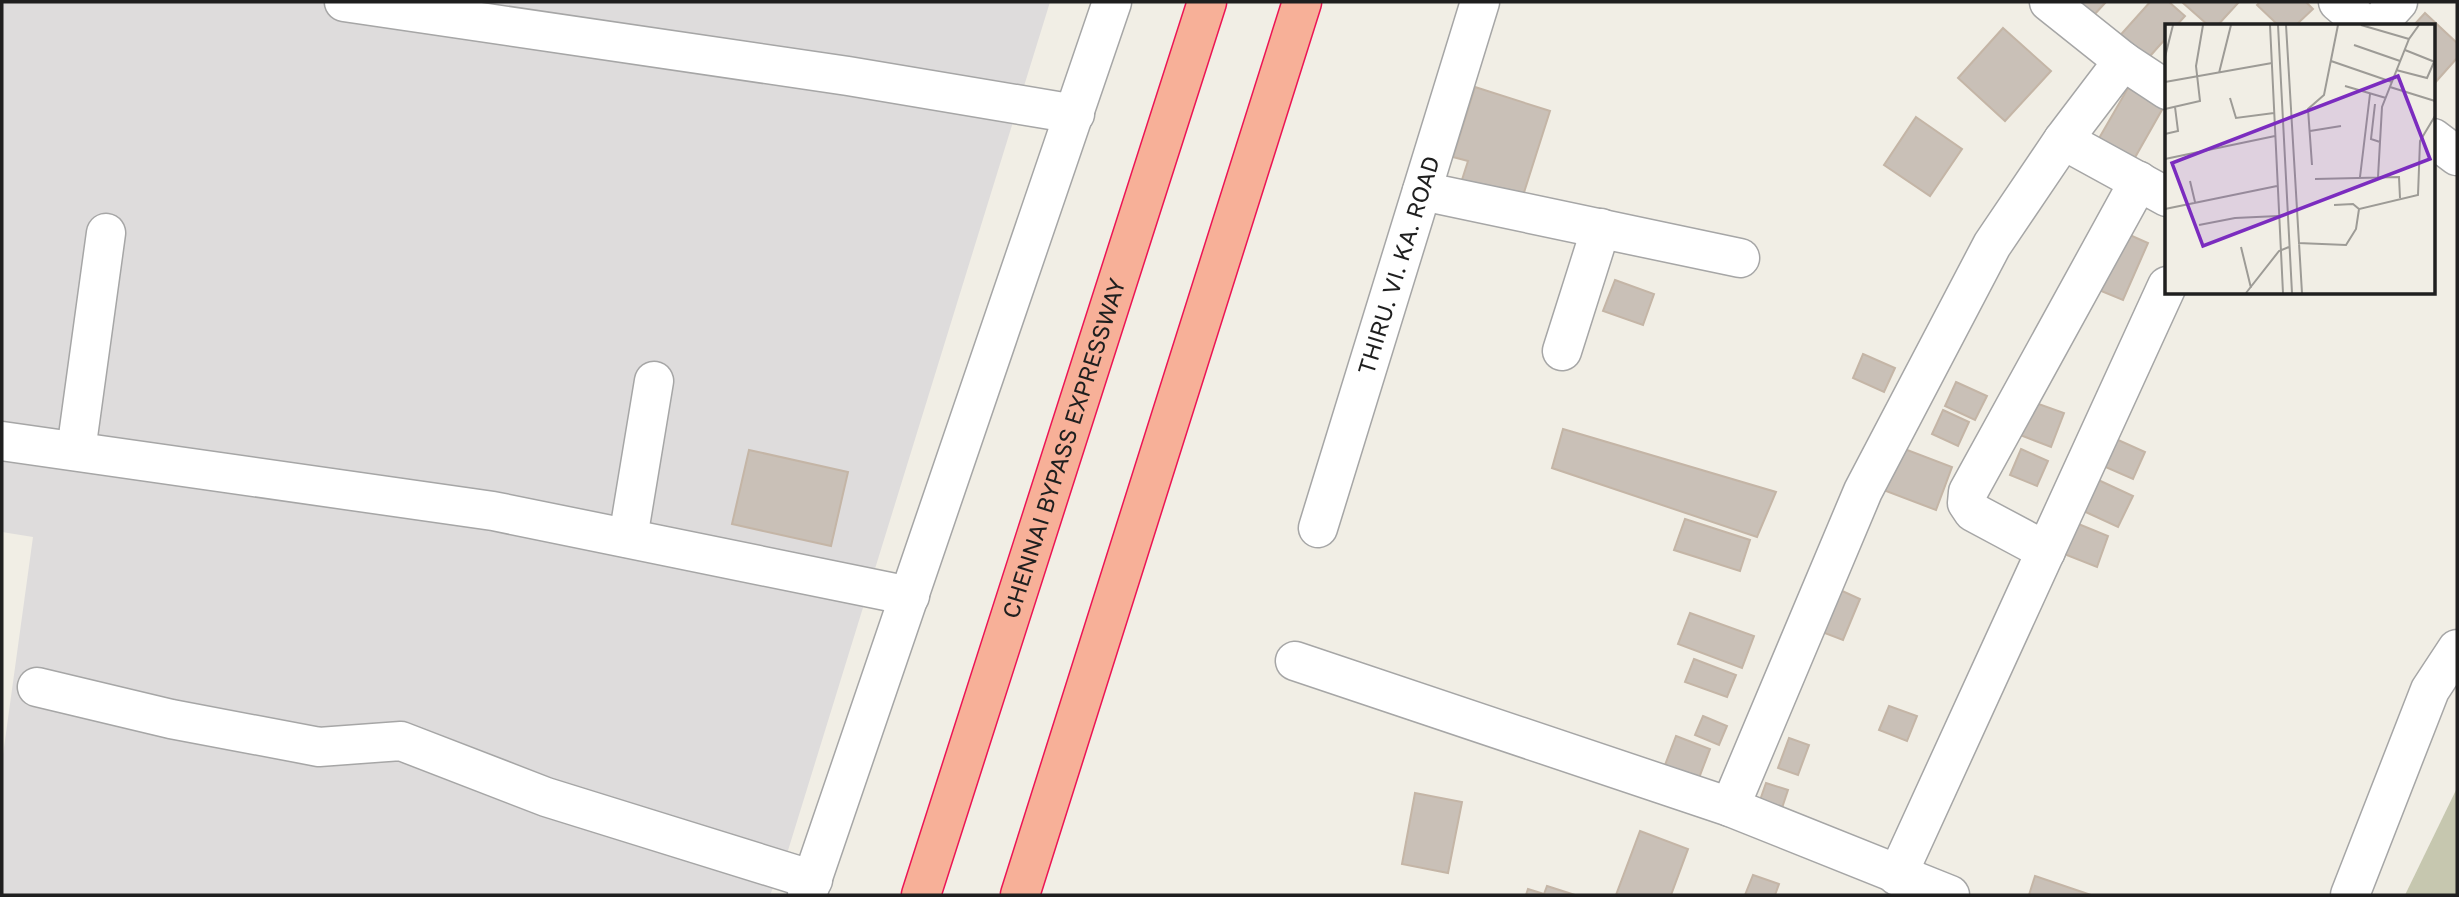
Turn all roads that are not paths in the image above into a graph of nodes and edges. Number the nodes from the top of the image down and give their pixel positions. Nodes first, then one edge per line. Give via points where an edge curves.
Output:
1 (344, 2) edge
2 (1112, 2) edge
3 (1207, 2) edge
4 (1302, 2) edge
5 (1480, 2) edge
6 (2049, 2) edge
7 (2338, 2) edge
8 (2398, 2) edge
9 (2364, 24) edge
10 (2378, 24) edge
11 (2123, 61) junction
12 (2165, 89) edge
13 (1074, 114) junction
14 (2434, 139) edge
15 (2063, 140) junction
16 (2457, 156) edge
17 (2153, 189) edge
18 (1422, 191) junction
19 (1601, 228) junction
20 (106, 233) dead end
21 (1740, 258) dead end
22 (2165, 290) edge
23 (1562, 351) dead end
24 (654, 381) dead end
25 (2, 441) edge
26 (76, 451) junction
27 (1318, 528) dead end
28 (628, 538) junction
29 (2046, 551) junction
30 (910, 596) junction
31 (2457, 649) edge
32 (1296, 662) dead end
33 (37, 687) dead end
34 (1730, 807) junction
35 (1897, 876) junction
36 (810, 888) edge
37 (921, 895) edge
38 (1020, 895) edge
39 (1950, 895) edge
40 (2350, 895) edge

1 - 13 street
2 - 13 street
3 - 37 highway, CHENNAI BYPASS EXPRESSWAY
4 - 38 highway
5 - 18 street, THIRU. VI. KA. ROAD
6 - 11 street
7 - 9 street
8 - 10 street
11 - 12 street
11 - 15 street
13 - 30 street
14 - 16 street
15 - 17 street
15 - 34 street via 1993,245 1863,491
17 - 29 street via 1969,492 1967,503 1973,512
18 - 19 street
18 - 27 street, THIRU. VI. KA. ROAD
19 - 21 street
19 - 23 street
20 - 26 street
22 - 29 street
24 - 28 street
25 - 26 street
26 - 28 street via 493,510
28 - 30 street
29 - 35 street
30 - 36 street
31 - 40 street via 2430,690
32 - 34 street
33 - 36 street via 319,747 401,741 546,797
34 - 35 street
35 - 39 street

